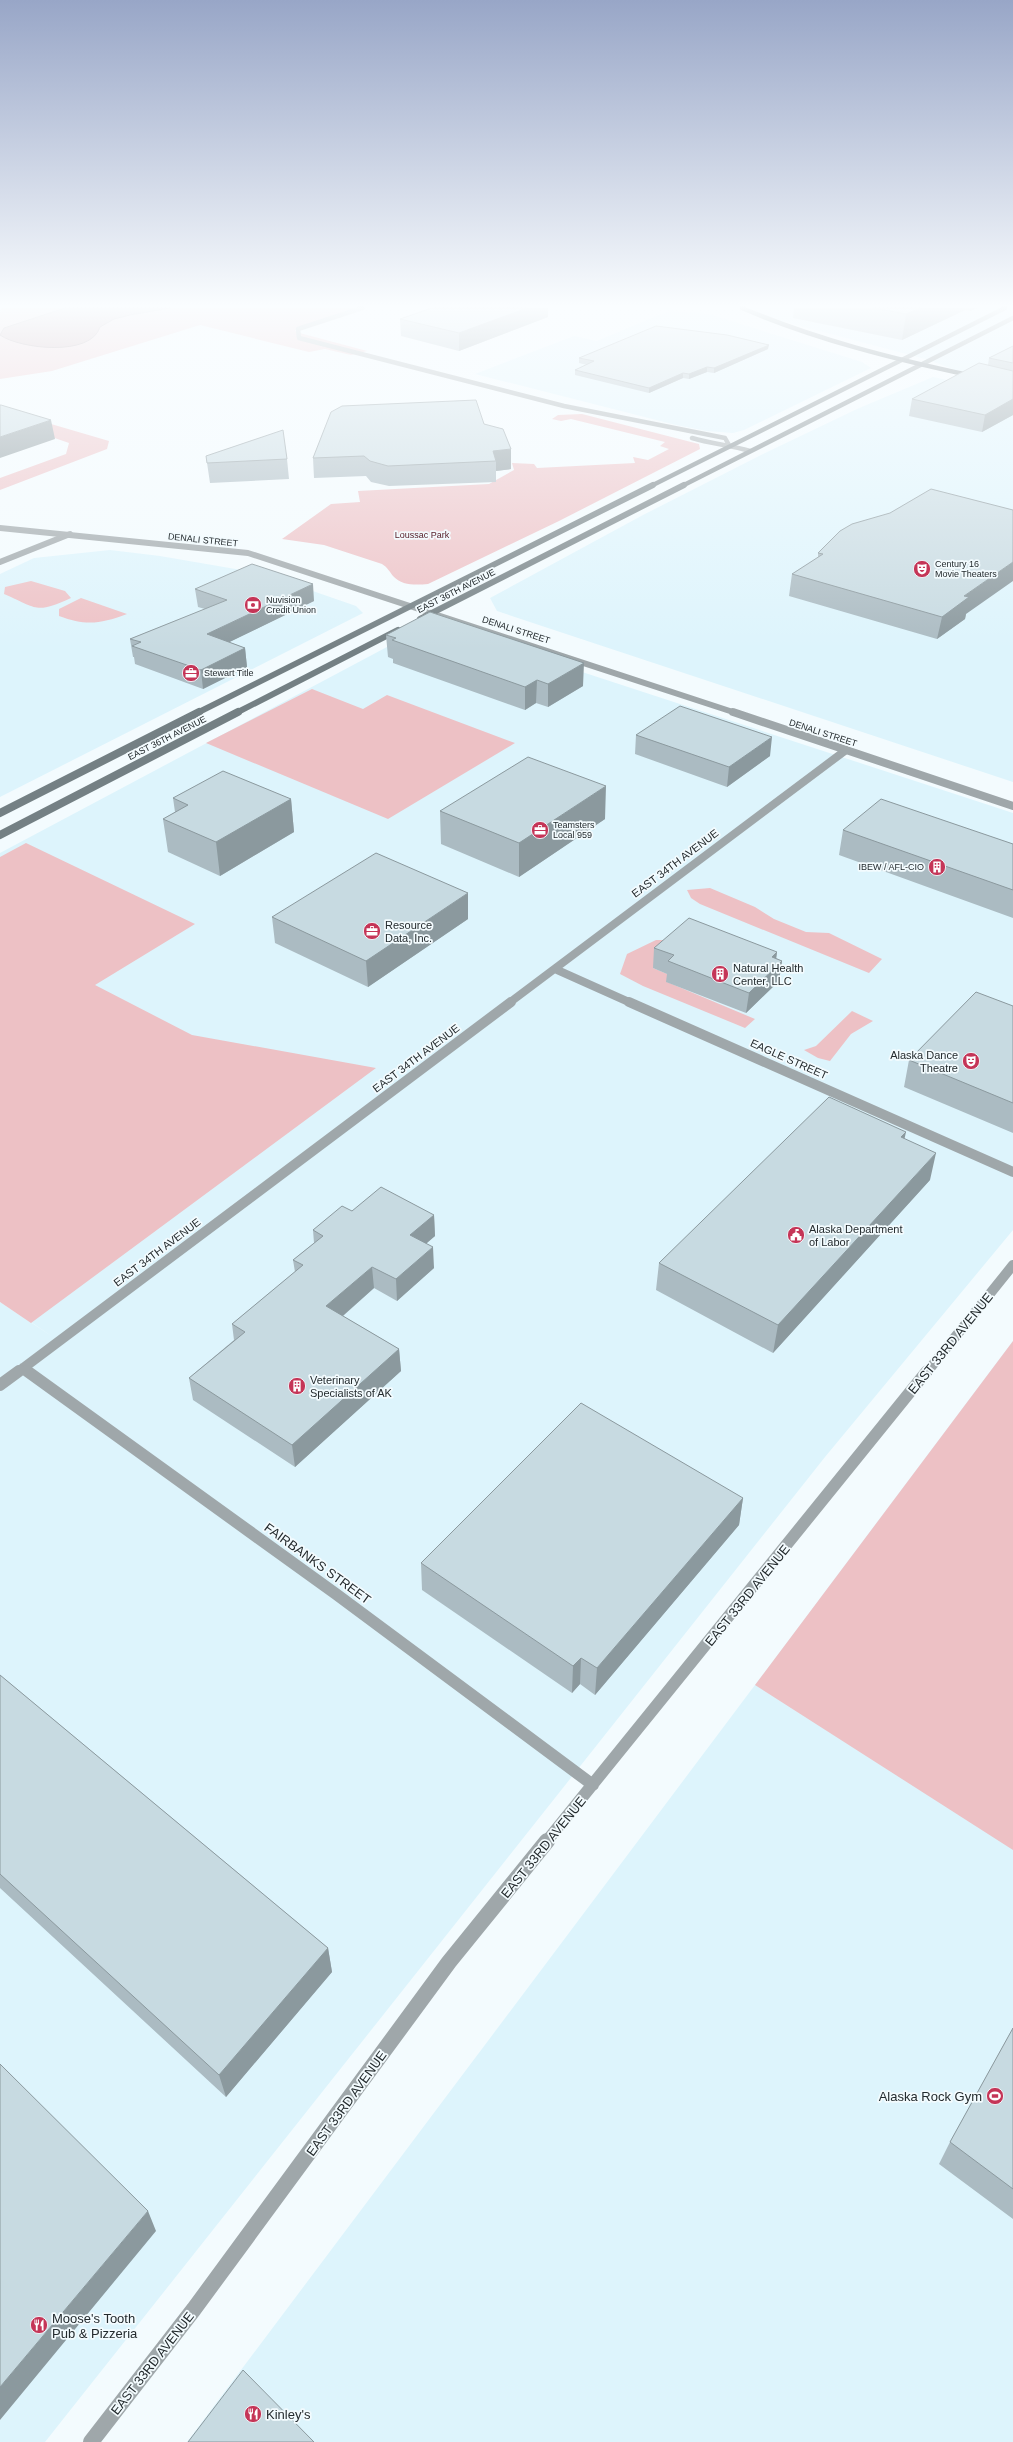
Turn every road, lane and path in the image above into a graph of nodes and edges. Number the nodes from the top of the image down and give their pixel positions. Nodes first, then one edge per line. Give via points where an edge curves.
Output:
1 (639, 422) edge
2 (779, 422) edge
3 (807, 422) edge
4 (668, 429) junction
5 (731, 446) junction
6 (750, 451) junction
7 (0, 528) edge
8 (70, 534) junction
9 (0, 562) edge
10 (411, 605) junction
11 (434, 612) junction
12 (846, 750) junction
13 (1013, 806) edge
14 (0, 813) edge
15 (0, 835) edge
16 (555, 969) junction
17 (1013, 1172) edge
18 (1013, 1265) edge
19 (23, 1368) junction
20 (0, 1385) edge
21 (593, 1785) junction
22 (91, 2442) edge

1 - 4 street
2 - 5 main road, EAST 36TH AVENUE
3 - 6 main road, EAST 36TH AVENUE
4 - 5 street via 718,446
4 - 5 street via 725,438
5 - 6 street
5 - 10 main road, EAST 36TH AVENUE
6 - 11 main road, EAST 36TH AVENUE
7 - 8 street, DENALI STREET
8 - 9 street
8 - 10 street, DENALI STREET via 248,554
10 - 11 street, DENALI STREET
10 - 14 main road, EAST 36TH AVENUE
11 - 12 street, DENALI STREET
11 - 15 main road, EAST 36TH AVENUE
12 - 13 street, DENALI STREET
12 - 16 street, EAST 34TH AVENUE
16 - 17 street, EAGLE STREET
16 - 19 street, EAST 34TH AVENUE
18 - 21 street, EAST 33RD AVENUE
19 - 20 street, EAST 34TH AVENUE
19 - 21 street, FAIRBANKS STREET via 336,1594
21 - 22 street, EAST 33RD AVENUE via 449,1962 194,2309

